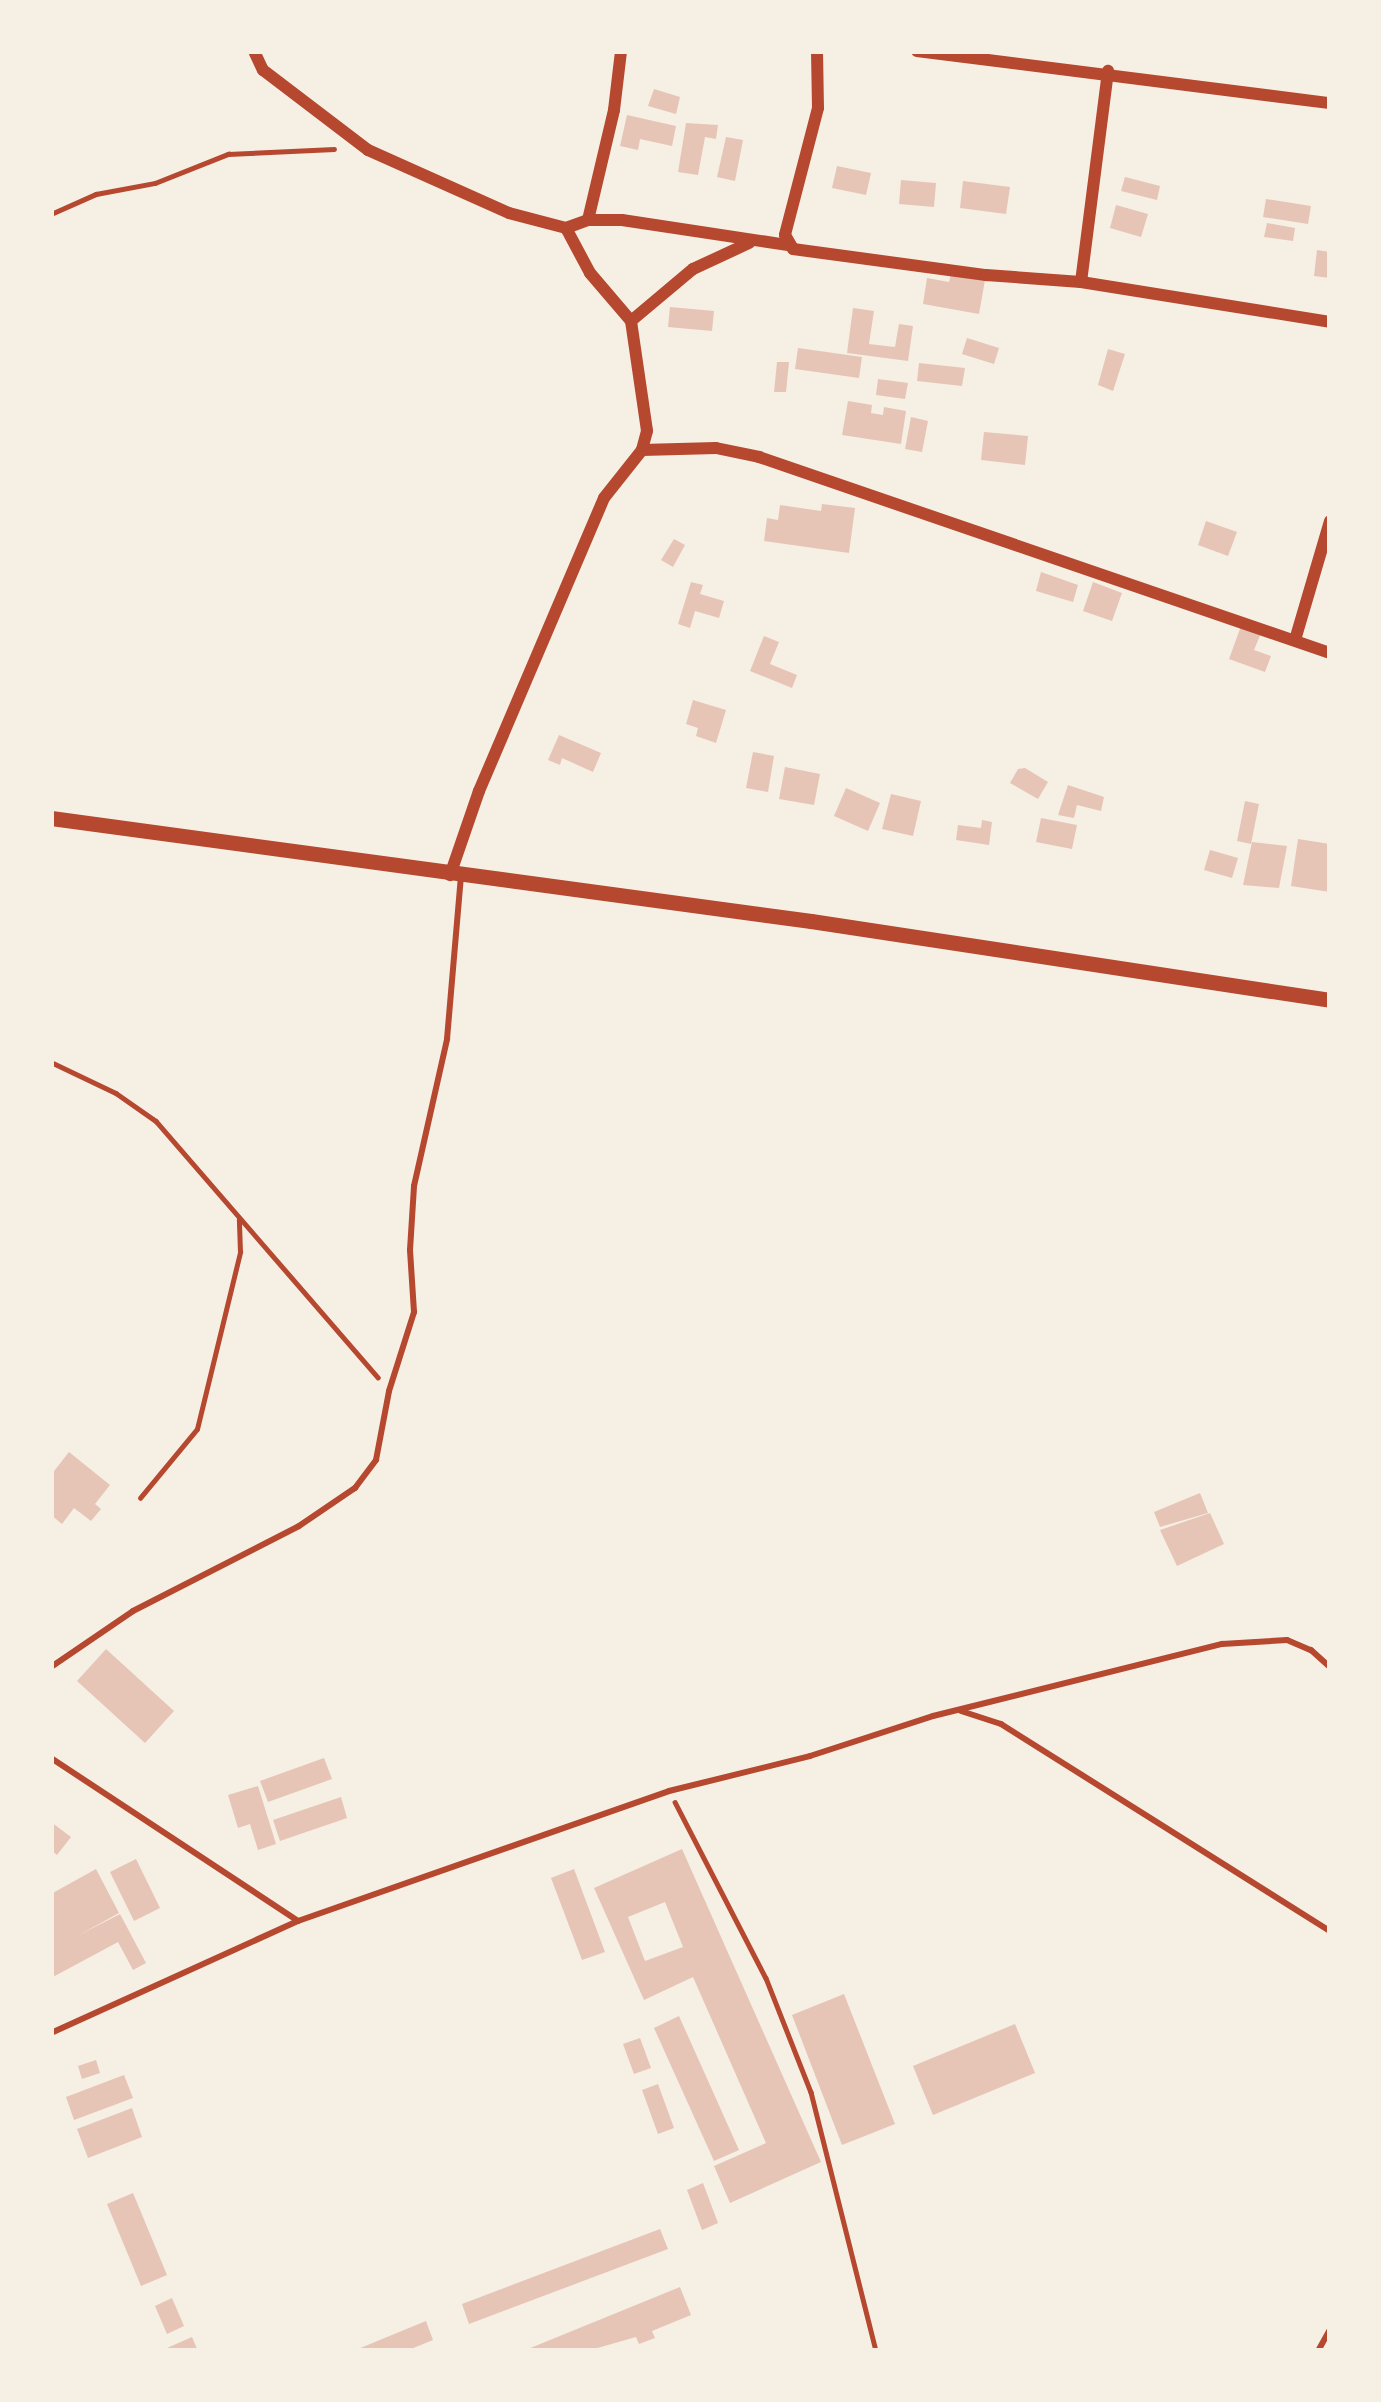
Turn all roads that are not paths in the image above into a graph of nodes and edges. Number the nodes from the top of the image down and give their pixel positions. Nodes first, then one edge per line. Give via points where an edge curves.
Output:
1 (254, 51) edge
2 (620, 51) edge
3 (817, 51) edge
4 (917, 51) edge
5 (1034, 57) edge
6 (1108, 71) junction
7 (1330, 104) edge
8 (588, 220) junction
9 (566, 228) junction
10 (750, 242) junction
11 (788, 245) junction
12 (1081, 282) junction
13 (632, 321) junction
14 (1330, 322) edge
15 (642, 450) junction
16 (1330, 521) edge
17 (1294, 640) junction
18 (1330, 653) edge
19 (51, 818) edge
20 (455, 876) junction
21 (1330, 1000) edge
22 (51, 1667) edge
23 (1330, 1667) edge
24 (958, 1710) junction
25 (51, 1758) edge
26 (298, 1921) junction
27 (1330, 1931) edge
28 (51, 2033) edge
29 (1330, 2329) edge
30 (1318, 2351) edge

1 - 9 street via 263,70 368,150 508,213
2 - 8 street
3 - 11 street via 818,108
4 - 5 street
5 - 6 street
6 - 7 street
6 - 12 street
8 - 9 street
8 - 10 street
9 - 13 street via 590,273
10 - 11 street
10 - 13 street via 693,269
11 - 12 street
12 - 14 street
13 - 15 street via 647,431
15 - 17 street via 716,448 759,457
15 - 20 street via 604,498 479,791
16 - 17 street
17 - 18 street
19 - 20 street
20 - 21 street
20 - 22 lane via 447,1039 414,1186 414,1312 376,1460 355,1488 285,1534 133,1611
23 - 24 lane via 1311,1649 1257,1639
24 - 26 lane via 669,1791
24 - 27 lane via 1000,1724
25 - 26 lane
26 - 28 lane
29 - 30 lane

